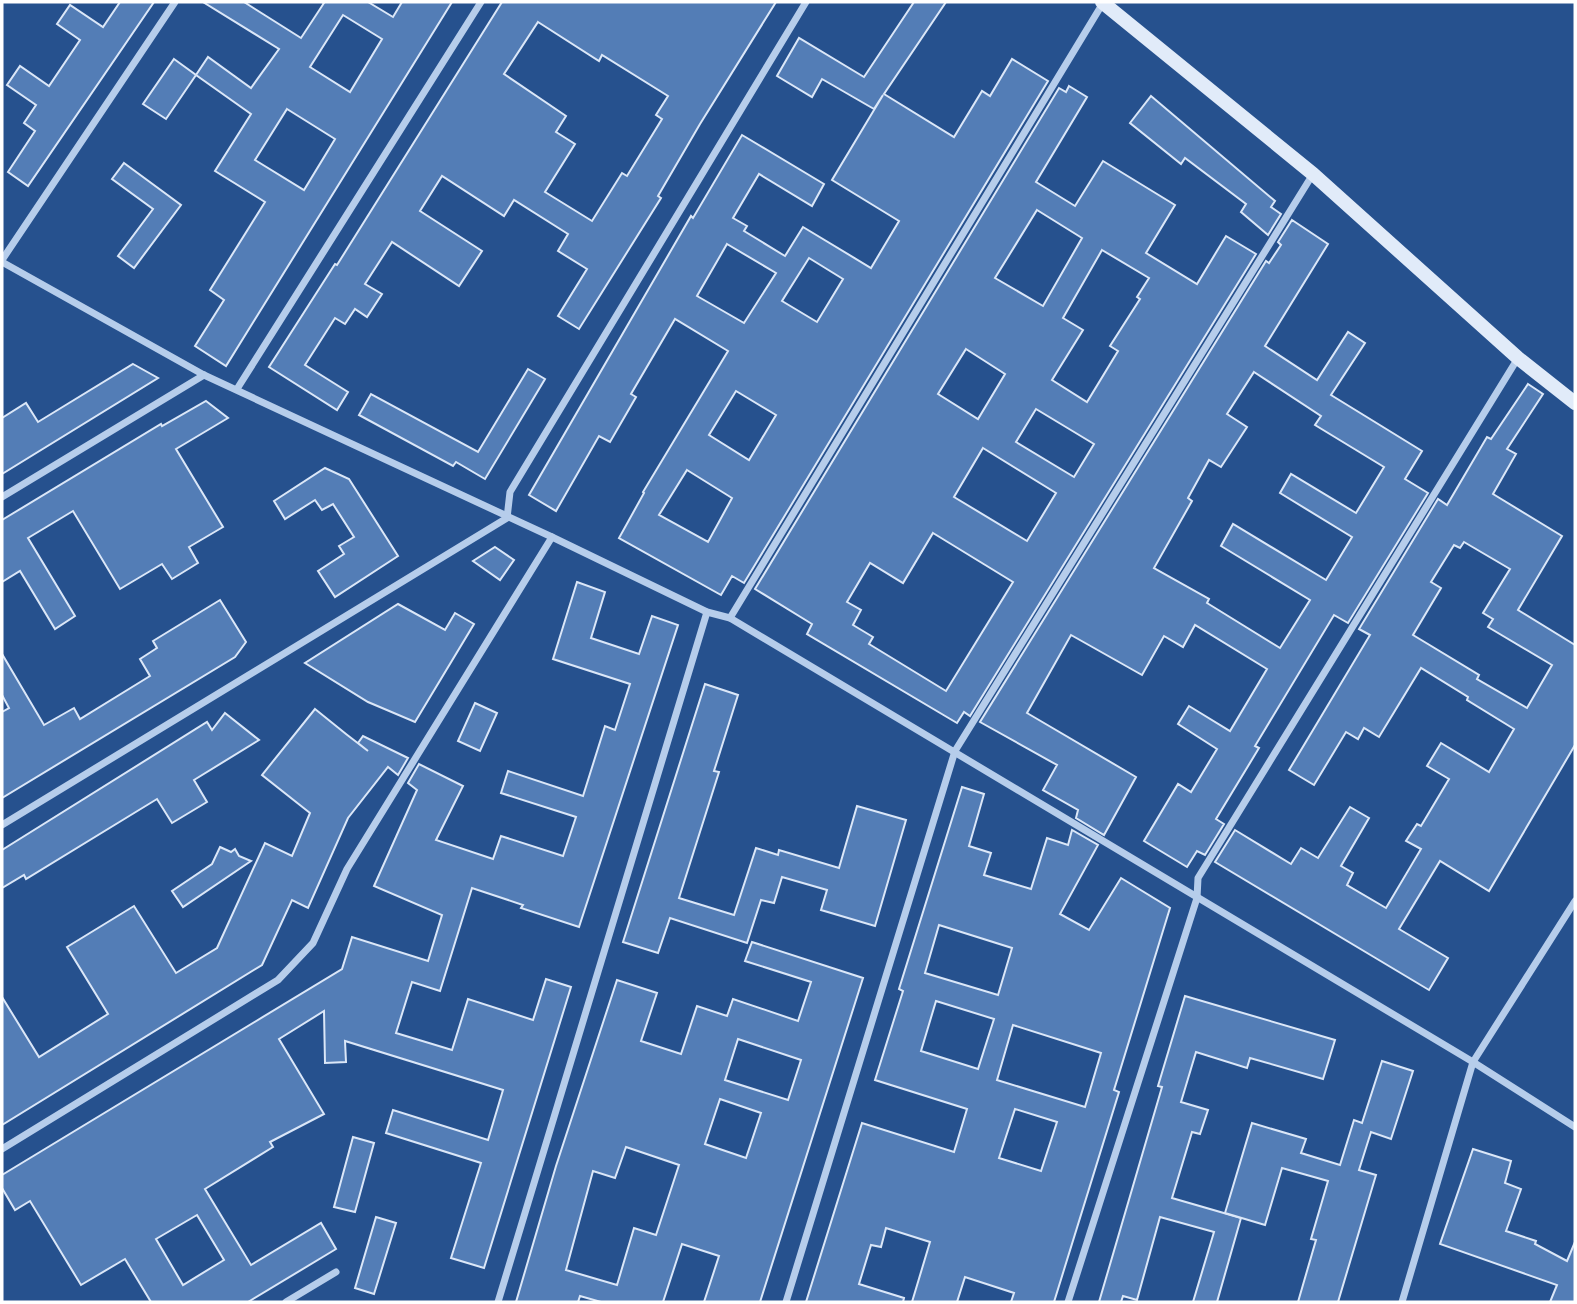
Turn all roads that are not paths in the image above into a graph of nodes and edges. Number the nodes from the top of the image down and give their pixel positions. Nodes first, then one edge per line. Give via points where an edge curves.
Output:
1 (174, 2) edge
2 (481, 2) edge
3 (806, 2) edge
4 (1103, 2) edge
5 (1313, 174) junction
6 (2, 261) edge
7 (1518, 358) junction
8 (204, 375) junction
9 (237, 389) junction
10 (1575, 403) edge
11 (2, 497) edge
12 (507, 518) junction
13 (552, 537) junction
14 (707, 612) junction
15 (730, 618) junction
16 (955, 751) junction
17 (2, 825) edge
18 (1197, 898) junction
19 (1575, 901) edge
20 (1473, 1062) junction
21 (1575, 1128) edge
22 (2, 1149) edge
23 (336, 1272) dead end
24 (286, 1302) edge
25 (498, 1302) edge
26 (786, 1302) edge
27 (1068, 1302) edge
28 (1402, 1302) edge

1 - 6 street
2 - 9 street
3 - 12 street via 510,492
4 - 5 street
4 - 15 street
5 - 7 street
5 - 16 street
6 - 8 street
7 - 10 street
7 - 18 street via 1198,878
8 - 9 street
8 - 11 street
9 - 12 street
12 - 13 street
12 - 17 street
13 - 14 street
13 - 22 street via 347,869 313,943 278,980
14 - 15 street
14 - 25 street
15 - 16 street
16 - 18 street
16 - 26 street
18 - 20 street
18 - 27 street
19 - 20 street
20 - 21 street
20 - 28 street
23 - 24 street

